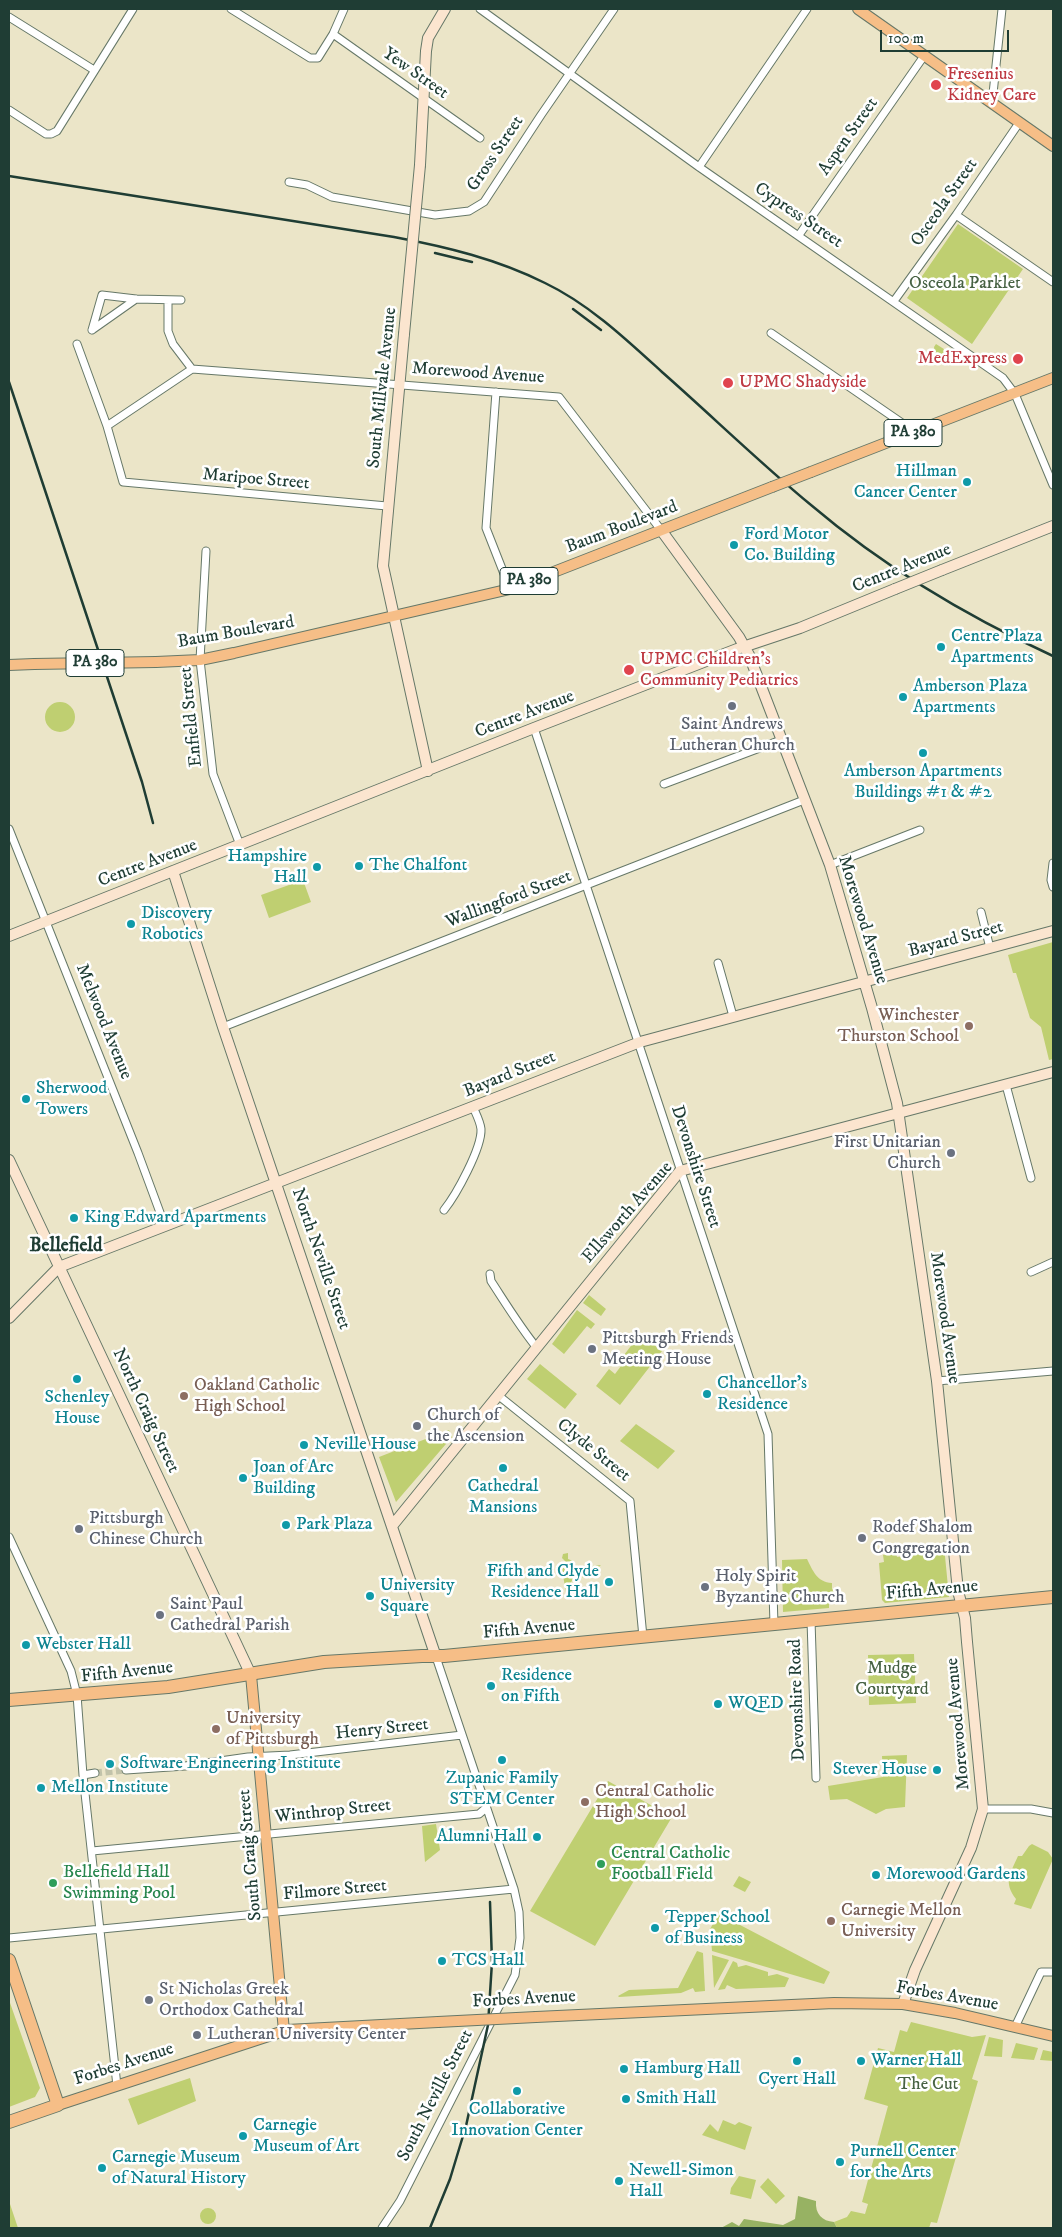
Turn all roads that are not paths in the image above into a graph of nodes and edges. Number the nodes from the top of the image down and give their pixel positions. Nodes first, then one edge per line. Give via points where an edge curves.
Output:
1 (133, 9) edge
2 (231, 9) edge
3 (335, 9) edge
4 (445, 9) edge
5 (480, 9) edge
6 (614, 9) edge
7 (807, 9) edge
8 (858, 9) edge
9 (1002, 9) edge
10 (343, 11) edge
11 (9, 17) edge
12 (333, 34) junction
13 (924, 56) junction
14 (94, 70) junction
15 (570, 74) junction
16 (424, 100) junction
17 (992, 103) junction
18 (9, 110) edge
19 (1019, 122) junction
20 (480, 138) dead end
21 (1053, 146) edge
22 (699, 166) junction
23 (289, 182) dead end
24 (956, 215) junction
25 (799, 235) junction
26 (1053, 282) edge
27 (136, 299) junction
28 (168, 300) junction
29 (182, 300) dead end
30 (894, 301) junction
31 (771, 333) dead end
32 (77, 344) dead end
33 (192, 368) junction
34 (1053, 378) edge
35 (399, 385) junction
36 (496, 392) junction
37 (1015, 394) junction
38 (107, 426) junction
39 (916, 432) junction
40 (1053, 485) edge
41 (387, 506) junction
42 (1053, 526) edge
43 (661, 530) junction
44 (206, 551) dead end
45 (510, 589) junction
46 (393, 617) junction
47 (745, 647) junction
48 (200, 660) junction
49 (9, 665) edge
50 (534, 728) junction
51 (781, 740) junction
52 (428, 771) junction
53 (664, 784) dead end
54 (804, 800) junction
55 (9, 829) edge
56 (920, 830) dead end
57 (240, 845) junction
58 (1053, 863) edge
59 (830, 865) junction
60 (173, 871) junction
61 (588, 885) junction
62 (1053, 887) edge
63 (980, 912) dead end
64 (47, 921) junction
65 (1053, 932) edge
66 (9, 936) edge
67 (990, 948) junction
68 (718, 963) dead end
69 (864, 982) junction
70 (733, 1016) junction
71 (224, 1027) junction
72 (640, 1042) junction
73 (1053, 1072) edge
74 (1006, 1085) junction
75 (473, 1107) junction
76 (899, 1113) junction
77 (9, 1160) edge
78 (680, 1171) junction
79 (1031, 1178) dead end
80 (277, 1183) junction
81 (444, 1210) dead end
82 (165, 1226) junction
83 (1053, 1262) edge
84 (58, 1268) junction
85 (1031, 1272) dead end
86 (490, 1274) dead end
87 (9, 1318) edge
88 (537, 1348) junction
89 (1053, 1371) edge
90 (937, 1381) junction
91 (499, 1396) junction
92 (392, 1526) junction
93 (9, 1537) edge
94 (1053, 1597) edge
95 (962, 1606) junction
96 (811, 1620) junction
97 (774, 1624) junction
98 (643, 1637) junction
99 (436, 1657) junction
100 (251, 1675) junction
101 (77, 1695) junction
102 (9, 1700) edge
103 (462, 1735) junction
104 (258, 1757) junction
105 (126, 1770) tunnel mouth
106 (95, 1773) tunnel mouth
107 (83, 1775) junction
108 (816, 1778) dead end
109 (486, 1808) junction
110 (983, 1809) junction
111 (1053, 1813) edge
112 (266, 1834) junction
113 (92, 1851) junction
114 (514, 1889) junction
115 (273, 1912) junction
116 (100, 1929) junction
117 (9, 1938) edge
118 (9, 1960) edge
119 (1053, 1972) edge
120 (903, 2004) junction
121 (1015, 2027) junction
122 (284, 2031) junction
123 (1053, 2036) edge
124 (117, 2086) junction
125 (58, 2105) junction
126 (9, 2122) edge
127 (382, 2228) edge

1 - 14 street
2 - 12 street via 310,58 318,58
3 - 10 street
4 - 16 street, South Millvale Avenue via 428,38
5 - 15 street, Cypress Street
6 - 15 street, Gross Street
7 - 22 street
8 - 13 main road
9 - 17 street
10 - 12 street
11 - 14 street
12 - 16 street, Yew Street
13 - 17 main road
13 - 25 street, Aspen Street
14 - 18 street via 52,134 46,134
15 - 22 street, Cypress Street
15 - 23 street, Gross Street via 484,202 469,211 435,215 332,197 307,185
16 - 20 street, Yew Street
16 - 35 street, South Millvale Avenue, bridge
17 - 19 main road
19 - 21 main road
19 - 24 street, Osceola Street
22 - 25 street, Cypress Street
24 - 26 street
24 - 30 street, Osceola Street
25 - 30 street, Cypress Street
27 - 27 street via 121,309 92,330 102,295
27 - 28 street
28 - 29 street
28 - 33 street via 168,331 173,344
30 - 37 street, Cypress Street via 1003,378
31 - 39 street
32 - 38 street
33 - 35 street, Morewood Avenue
33 - 38 street
34 - 37 main road, Baum Boulevard / PA 380
35 - 36 street, Morewood Avenue
35 - 41 street, South Millvale Avenue
36 - 43 street, Morewood Avenue via 559,397
36 - 45 street via 486,528
37 - 39 main road, Baum Boulevard / PA 380
37 - 40 street, Cypress Street
38 - 41 street, Maripoe Street via 123,482
39 - 43 main road, Baum Boulevard / PA 380, bridge
41 - 46 street, South Millvale Avenue via 383,566
42 - 47 street, Centre Avenue, bridge
43 - 45 main road, Baum Boulevard / PA 380
43 - 47 street, Morewood Avenue
44 - 48 street, Enfield Street
45 - 46 main road, Baum Boulevard / PA 380
46 - 48 main road, Baum Boulevard / PA 380
46 - 52 street, South Millvale Avenue
47 - 50 street, Centre Avenue
47 - 51 street, Morewood Avenue
48 - 49 main road, Baum Boulevard / PA 380, bridge
48 - 57 street, Enfield Street via 213,774
50 - 52 street, Centre Avenue
50 - 61 street, Devonshire Street
51 - 53 street
51 - 54 street, Morewood Avenue
52 - 57 street, Centre Avenue
54 - 59 street, Morewood Avenue
54 - 61 street, Wallingford Street
55 - 64 street, Melwood Avenue
56 - 59 street
57 - 60 street, Centre Avenue
58 - 62 street
59 - 69 street, Morewood Avenue
60 - 64 street, Centre Avenue
60 - 71 street, North Neville Street
61 - 71 street, Wallingford Street
61 - 72 street, Devonshire Street
63 - 67 street
64 - 66 street, Centre Avenue
64 - 82 street, Melwood Avenue
65 - 67 street, Bayard Street
67 - 69 street, Bayard Street
68 - 70 street
69 - 70 street, Bayard Street
69 - 76 street, Morewood Avenue
70 - 72 street, Bayard Street
71 - 80 street, North Neville Street
72 - 75 street, Bayard Street
72 - 78 street, Devonshire Street
73 - 74 street, Ellsworth Avenue
74 - 76 street, Ellsworth Avenue
74 - 79 street
75 - 80 street, Bayard Street
75 - 81 street via 481,1130 479,1145
76 - 78 street, Ellsworth Avenue
76 - 90 street, Morewood Avenue
77 - 84 street, North Craig Street
78 - 88 street, Ellsworth Avenue
78 - 97 street, Devonshire Street via 768,1434
80 - 82 street, Bayard Street
80 - 92 street, North Neville Street
82 - 84 street, Bayard Street
83 - 85 street
84 - 87 street, Bayard Street
84 - 100 street, North Craig Street
86 - 88 street via 491,1281 518,1324
88 - 91 street, Ellsworth Avenue
89 - 90 street
90 - 95 street, Morewood Avenue
91 - 92 street, Ellsworth Avenue
91 - 98 street, Clyde Street via 630,1500
92 - 99 street, North Neville Street
93 - 101 street via 71,1671
94 - 95 highway, Fifth Avenue
95 - 96 highway, Fifth Avenue
95 - 110 street, Morewood Avenue
96 - 97 highway, Fifth Avenue
96 - 108 street, Devonshire Road
97 - 98 highway, Fifth Avenue
98 - 99 highway, Fifth Avenue
99 - 100 highway, Fifth Avenue via 324,1662
99 - 103 street
100 - 101 highway, Fifth Avenue
100 - 104 main road, South Craig Street
101 - 102 highway, Fifth Avenue
101 - 107 street
103 - 104 street, Henry Street
103 - 109 street
104 - 105 street, Henry Street
104 - 112 main road, South Craig Street
106 - 107 street
107 - 113 street
109 - 112 street, Winthrop Street via 479,1814
109 - 114 street
110 - 111 street via 1031,1809
110 - 120 street, Morewood Avenue via 971,1848 915,1970
112 - 113 street, Winthrop Street
112 - 115 main road, South Craig Street
113 - 116 street
114 - 115 street, Filmore Street
114 - 127 street, South Neville Street via 520,1938 515,1975 400,2201
115 - 116 street, Filmore Street
115 - 122 main road, South Craig Street
116 - 117 street, Filmore Street
116 - 124 street
118 - 125 highway
119 - 121 street via 1041,1972
120 - 121 main road, Forbes Avenue
120 - 122 main road, Forbes Avenue, bridge via 834,2003
121 - 123 main road, Forbes Avenue
122 - 124 main road, Forbes Avenue
124 - 125 main road, Forbes Avenue
125 - 126 highway, Forbes Avenue

